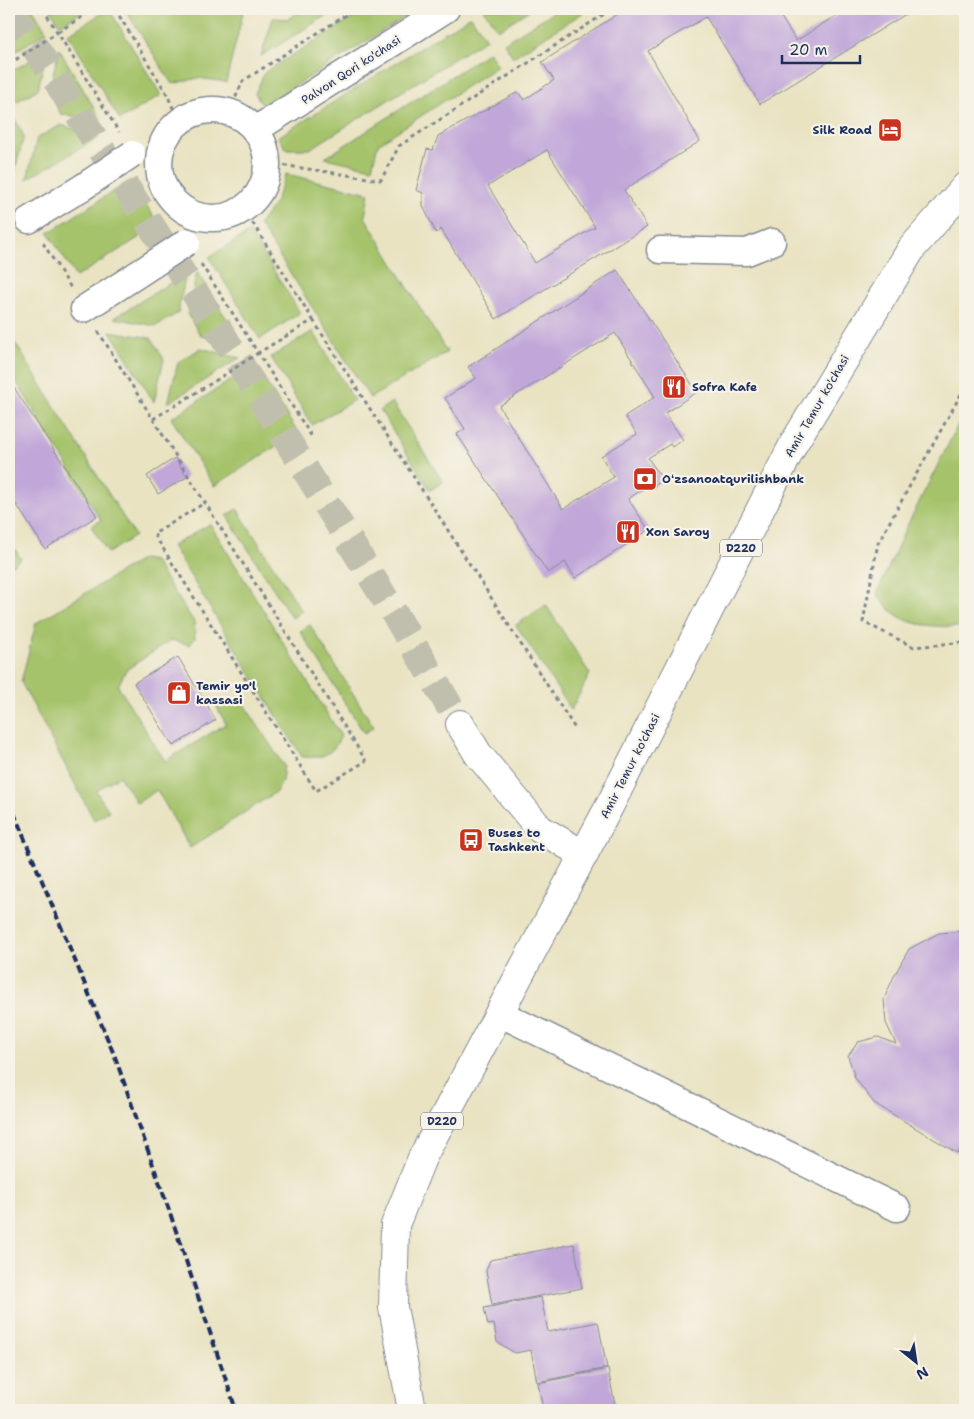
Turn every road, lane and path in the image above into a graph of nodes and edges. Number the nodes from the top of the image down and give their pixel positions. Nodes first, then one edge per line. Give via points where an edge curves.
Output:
1 (42, 9) edge
2 (94, 9) edge
3 (115, 9) edge
4 (355, 9) edge
5 (446, 9) edge
6 (612, 9) edge
7 (58, 32) junction
8 (9, 64) edge
9 (229, 112) junction
10 (175, 126) junction
11 (255, 130) junction
12 (132, 154) junction
13 (268, 163) junction
14 (965, 187) edge
15 (9, 189) edge
16 (236, 213) junction
17 (29, 220) junction
18 (187, 242) junction
19 (772, 242) dead end
20 (660, 250) dead end
21 (84, 309) junction
22 (313, 320) junction
23 (258, 353) junction
24 (965, 388) edge
25 (153, 419) junction
26 (312, 437) dead end
27 (206, 502) junction
28 (965, 642) edge
29 (460, 724) tunnel mouth
30 (576, 730) dead end
31 (584, 855) junction
32 (499, 1013) junction
33 (896, 1208) dead end
34 (412, 1410) edge

1 - 7 path
2 - 7 path
3 - 10 path via 166,94
4 - 9 path via 243,81
5 - 11 street, Palvon Qori ko'chasi
6 - 13 path via 399,146 381,180
7 - 8 path, bridge
7 - 12 path
9 - 10 street via 195,113
9 - 11 street
10 - 12 street
10 - 16 street via 162,146 158,162 168,195 194,216 210,219
11 - 13 street via 266,150
12 - 17 street, bridge
13 - 16 street via 261,190
14 - 31 main road, Amir Temur ko'chasi / D220 via 912,248 794,443
15 - 17 path
16 - 18 street
16 - 22 path
17 - 21 path
18 - 21 street, bridge
18 - 23 path
19 - 20 street via 747,252
21 - 25 path
22 - 23 path
22 - 30 path
23 - 25 path, bridge
23 - 26 path
24 - 28 path via 878,543 863,622 914,647
25 - 27 path
27 - 27 path via 154,534 316,791 366,761
29 - 31 main road via 478,754 540,829
31 - 32 main road, D220
32 - 33 street
32 - 34 main road, D220 via 422,1158 395,1225 393,1307

